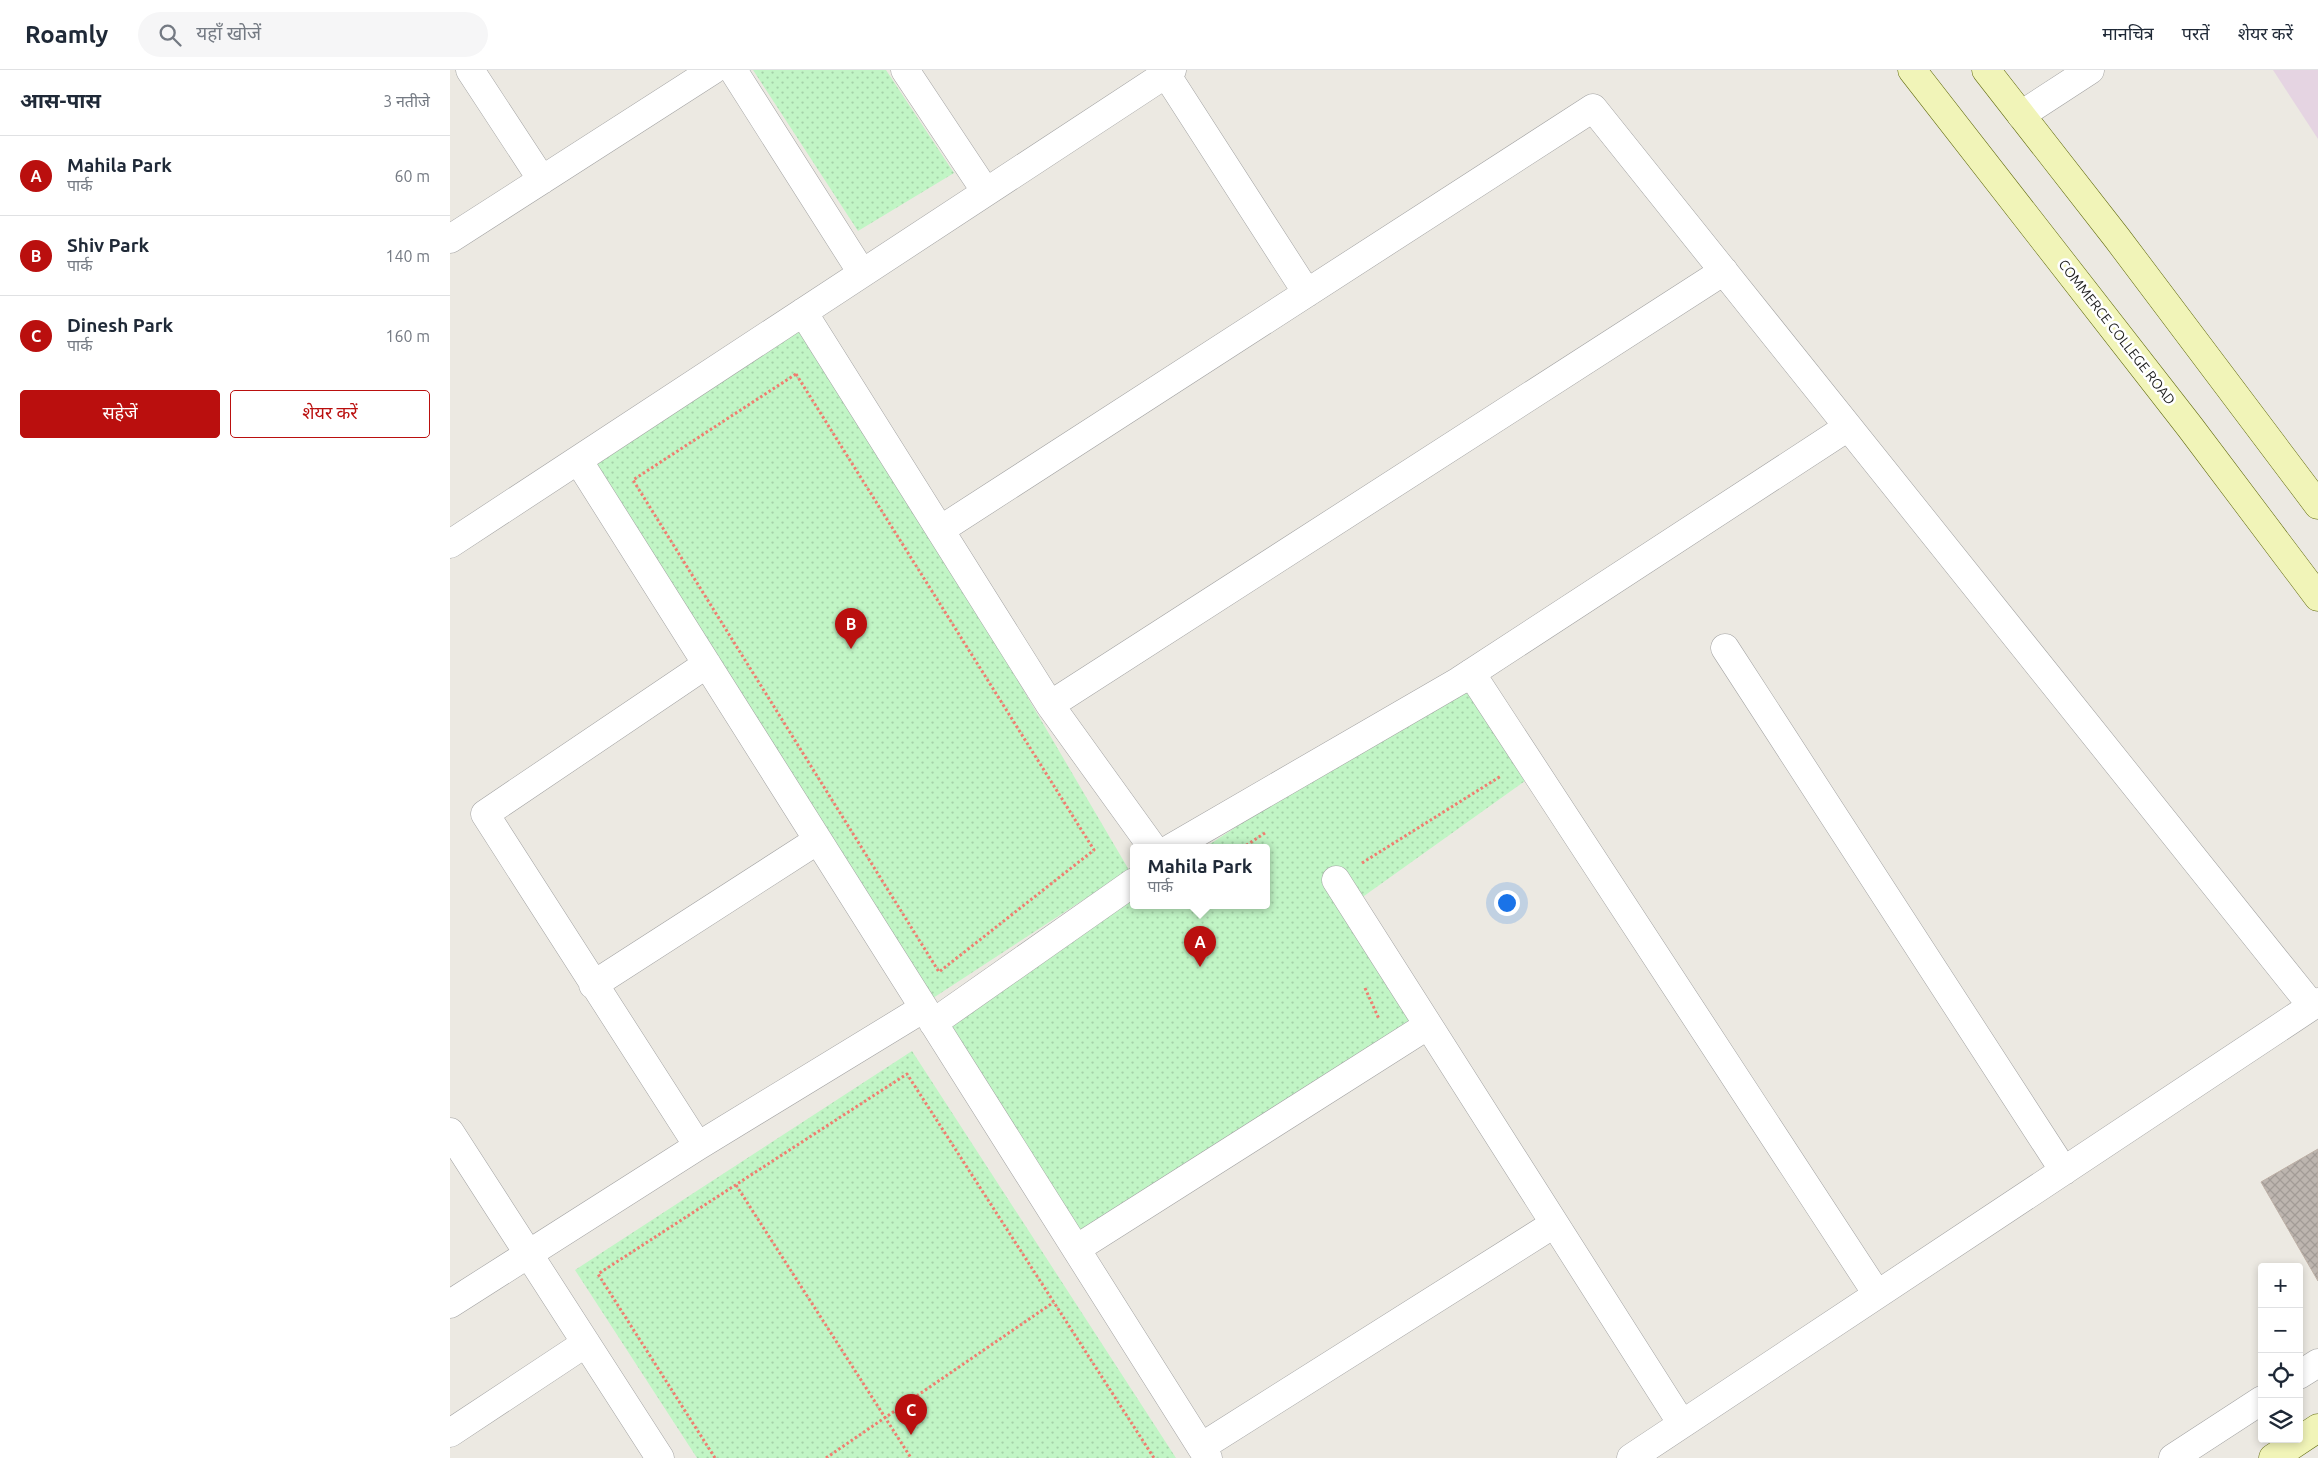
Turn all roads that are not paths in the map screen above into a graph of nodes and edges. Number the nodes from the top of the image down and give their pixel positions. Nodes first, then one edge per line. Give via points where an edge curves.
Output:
1 (470, 70) edge
2 (905, 70) edge
3 (1912, 70) edge
4 (1986, 70) edge
5 (2090, 70) edge
6 (716, 71) edge
7 (1169, 72) edge
8 (2021, 115) junction
9 (542, 180) junction
10 (986, 192) junction
11 (450, 239) edge
12 (1724, 271) junction
13 (862, 273) junction
14 (1307, 293) junction
15 (803, 312) junction
16 (1848, 426) junction
17 (578, 460) junction
18 (2318, 505) edge
19 (940, 530) junction
20 (450, 544) edge
21 (2318, 597) edge
22 (1725, 648) dead end
23 (707, 664) junction
24 (1471, 673) junction
25 (1050, 705) junction
26 (818, 840) junction
27 (1150, 844) edge
28 (1179, 844) edge
29 (1336, 880) road end
30 (1130, 885) edge
31 (593, 984) junction
32 (2315, 1004) edge
33 (929, 1015) junction
34 (1427, 1026) junction
35 (450, 1132) edge
36 (698, 1146) junction
37 (2064, 1171) junction
38 (1554, 1224) junction
39 (1076, 1249) junction
40 (528, 1253) junction
41 (1877, 1294) junction
42 (450, 1304) edge
43 (586, 1343) junction
44 (2318, 1363) edge
45 (2303, 1372) edge
46 (2258, 1403) edge
47 (1682, 1424) junction
48 (2318, 1428) edge
49 (450, 1433) edge
50 (1205, 1452) edge
51 (660, 1458) edge
52 (1631, 1458) edge
53 (2173, 1458) edge
54 (2273, 1458) edge

1 - 9 street
2 - 10 street
3 - 21 street, COMMERCE COLLEGE ROAD
4 - 8 street
5 - 8 street
6 - 9 street
6 - 13 street
7 - 10 street
7 - 14 street
8 - 18 street
9 - 11 street
10 - 13 street
12 - 14 street via 1593,108
12 - 16 street
12 - 25 street
13 - 15 street
14 - 19 street
15 - 17 street
15 - 19 street
16 - 24 street
16 - 32 street
17 - 20 street
17 - 23 street
19 - 25 street
22 - 37 street
23 - 26 street
23 - 31 street via 485,814
24 - 28 street
24 - 41 street
25 - 27 street
26 - 31 street
26 - 33 street
29 - 34 street
30 - 33 street
31 - 36 street
32 - 37 street
33 - 36 street
33 - 39 street
34 - 38 street
34 - 39 street
35 - 40 street
36 - 40 street
37 - 41 street
38 - 47 street
38 - 50 street
39 - 50 street
40 - 42 street
40 - 43 street
41 - 47 street
43 - 49 street
43 - 51 street
44 - 45 street
46 - 53 street
47 - 52 street
48 - 54 street

